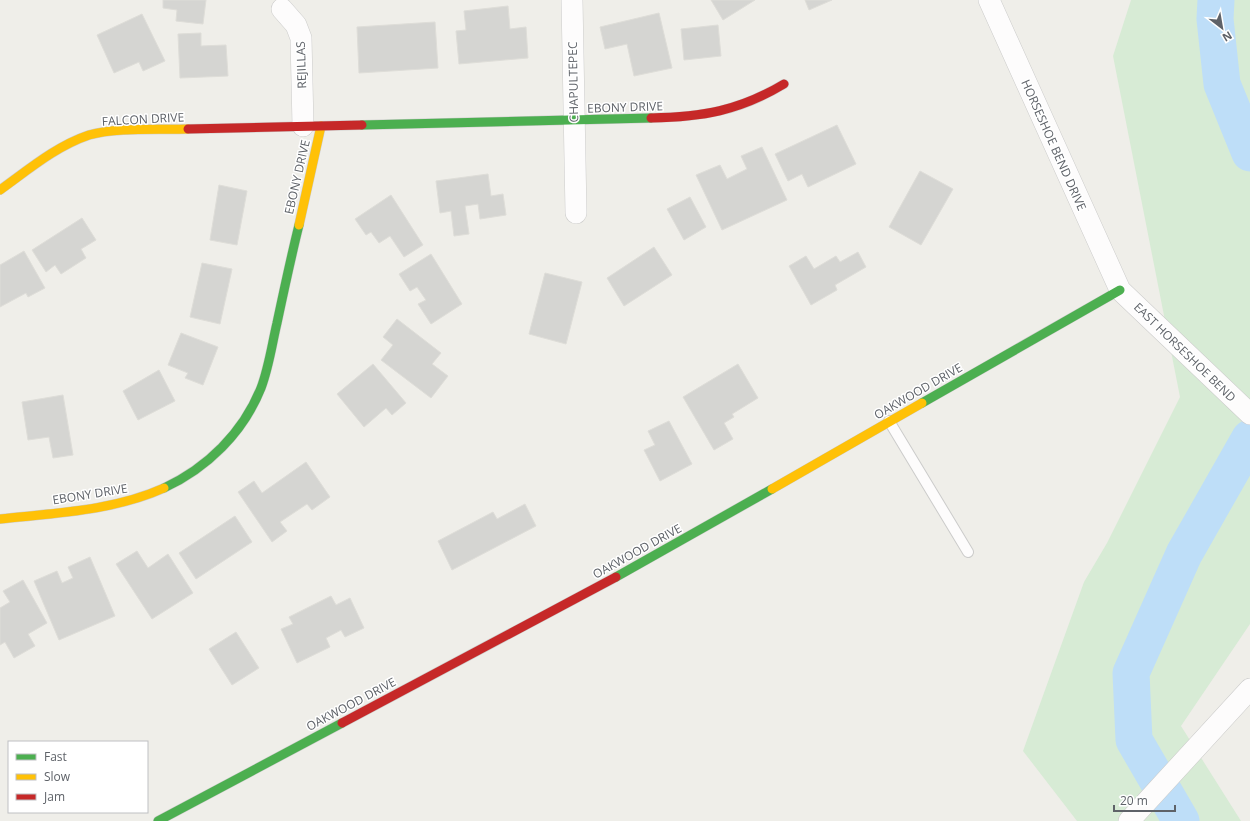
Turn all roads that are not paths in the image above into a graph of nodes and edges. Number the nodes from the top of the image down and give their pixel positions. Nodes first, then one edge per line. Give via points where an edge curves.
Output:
1 (572, 0) edge
2 (989, 0) edge
3 (282, 9) dead end
4 (784, 84) dead end
5 (574, 120) junction
6 (312, 126) junction
7 (0, 190) edge
8 (576, 213) dead end
9 (1120, 290) junction
10 (1250, 414) edge
11 (889, 421) junction
12 (0, 519) edge
13 (968, 552) dead end
14 (1250, 688) edge
15 (158, 821) edge
16 (1129, 821) edge

1 - 5 street, CHAPULTEPEC
2 - 9 street, HORSESHOE BEND DRIVE
3 - 6 street, REJILLAS via 296,25 301,38
4 - 5 street, EBONY DRIVE via 749,103 710,114 690,117
5 - 6 street, EBONY DRIVE
5 - 8 street, CHAPULTEPEC
6 - 7 street, FALCON DRIVE via 118,131 90,135 59,150
6 - 12 street, EBONY DRIVE via 269,357 259,392 242,425 204,466 173,485 142,498
9 - 10 street, EAST HORSESHOE BEND
9 - 11 street, OAKWOOD DRIVE
11 - 13 lane
11 - 15 street, OAKWOOD DRIVE via 638,565
14 - 16 street

